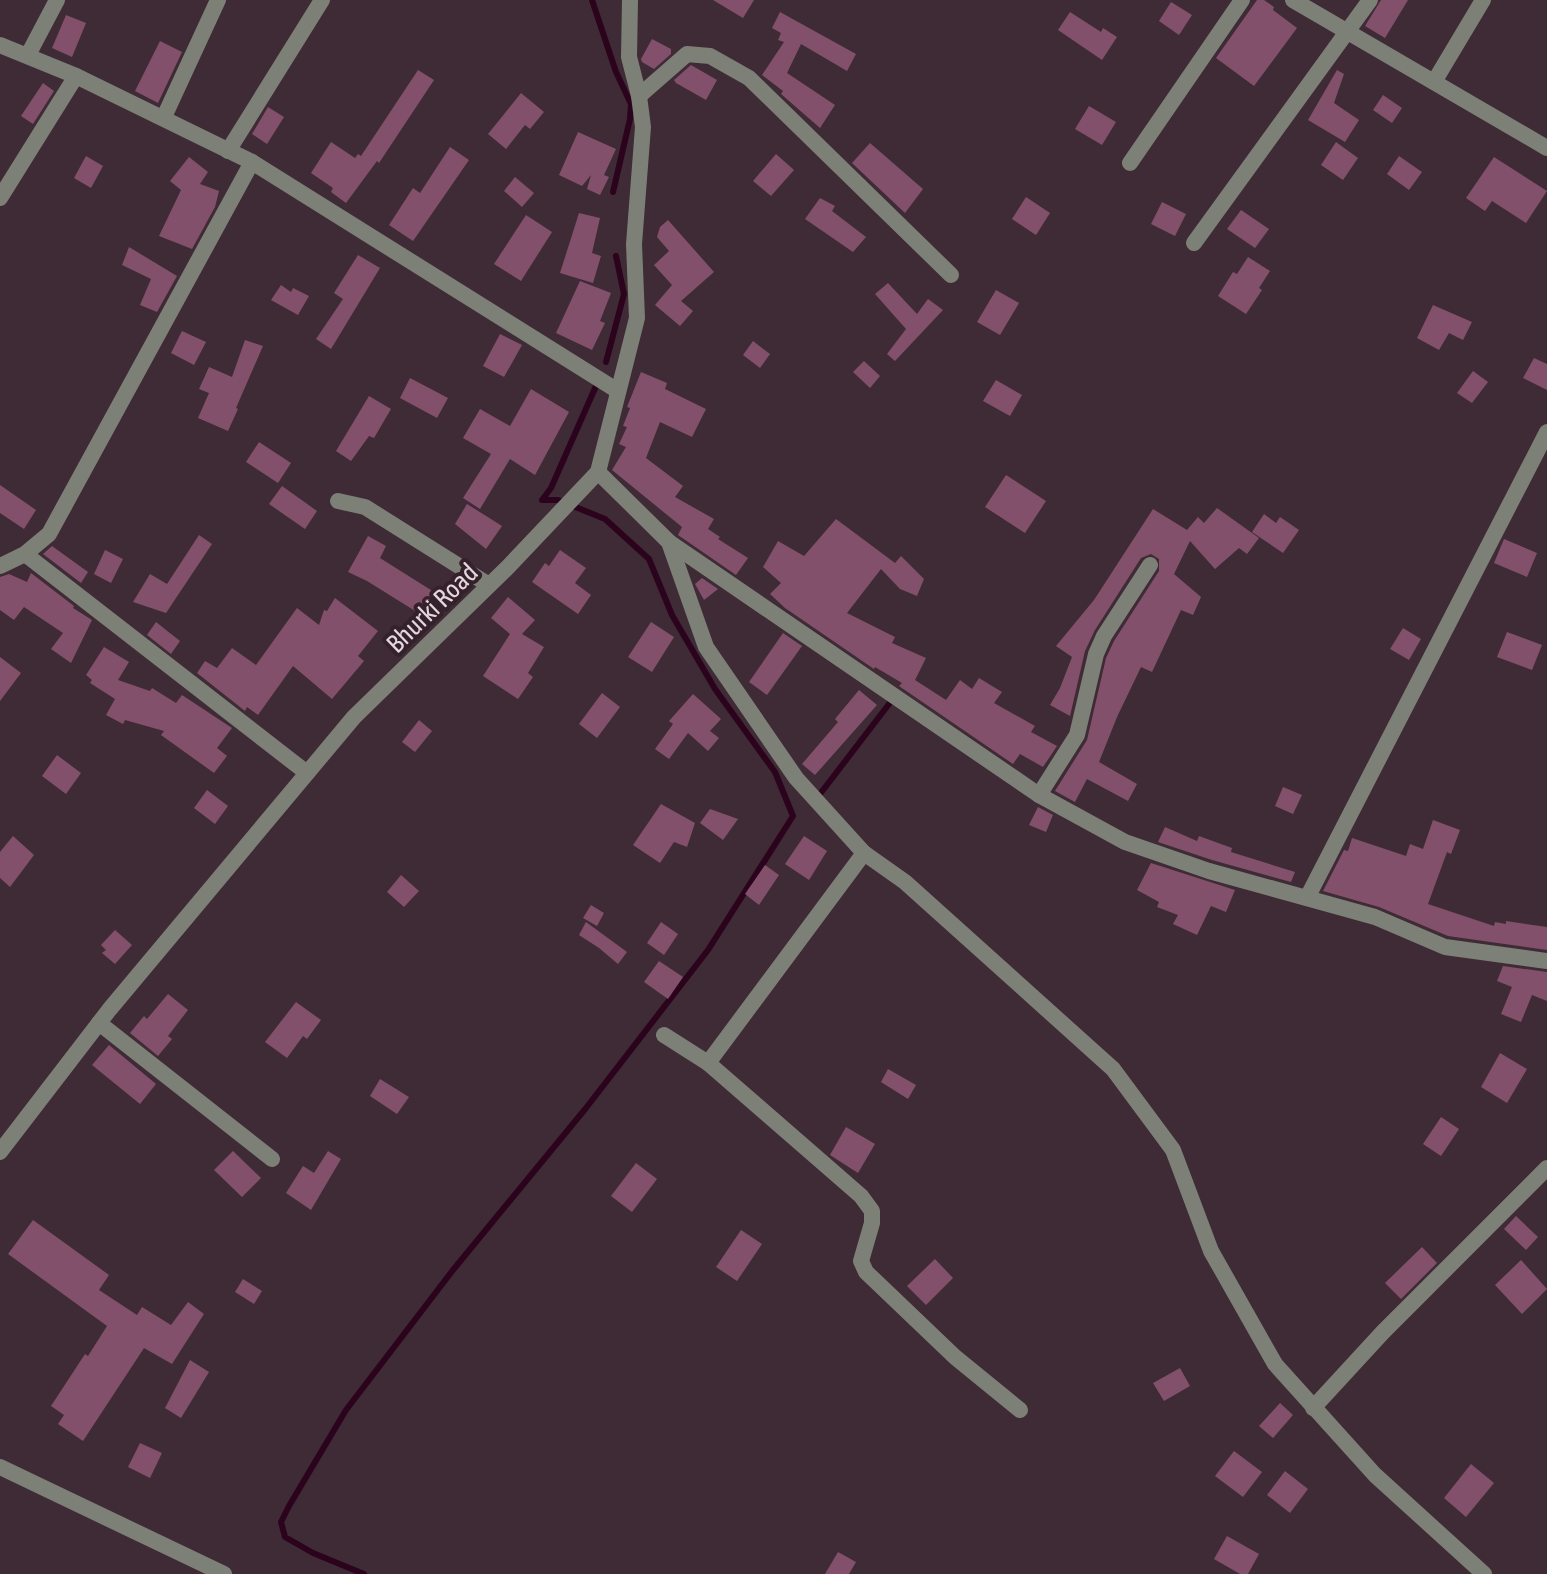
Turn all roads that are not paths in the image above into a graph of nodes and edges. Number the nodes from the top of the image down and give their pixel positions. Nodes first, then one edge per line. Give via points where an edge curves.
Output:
1 (57, 0) edge
2 (218, 0) edge
3 (322, 0) edge
4 (630, 0) edge
5 (1242, 0) edge
6 (1293, 0) edge
7 (1370, 0) edge
8 (1483, 0) edge
9 (1348, 32) junction
10 (0, 45) edge
11 (28, 55) junction
12 (76, 76) junction
13 (1434, 82) junction
14 (639, 96) junction
15 (164, 117) junction
16 (1547, 148) edge
17 (228, 151) junction
18 (252, 162) junction
19 (1130, 163) dead end
20 (0, 198) edge
21 (1194, 243) dead end
22 (951, 275) dead end
23 (618, 391) junction
24 (1547, 432) edge
25 (598, 472) junction
26 (338, 501) dead end
27 (669, 542) junction
28 (25, 554) junction
29 (1150, 565) dead end
30 (0, 566) edge
31 (489, 585) junction
32 (307, 773) junction
33 (1039, 795) junction
34 (864, 853) junction
35 (1307, 898) junction
36 (1547, 961) edge
37 (99, 1023) junction
38 (664, 1035) dead end
39 (708, 1063) junction
40 (0, 1152) edge
41 (272, 1159) dead end
42 (1547, 1168) edge
43 (1313, 1408) junction
44 (1020, 1410) dead end
45 (0, 1467) edge
46 (224, 1574) edge
47 (1484, 1574) edge

1 - 11 street
2 - 15 street
3 - 17 street
4 - 14 street, Bhurki Road via 629,57
5 - 19 street
6 - 9 street
7 - 9 street
8 - 13 street
9 - 13 street
9 - 21 street
10 - 11 street
11 - 12 street
12 - 15 street
12 - 20 street
13 - 16 street
14 - 22 street via 687,54 710,56 749,78
14 - 23 street, Bhurki Road via 643,127 634,244 637,318
15 - 17 street
17 - 18 street
18 - 23 street
18 - 28 street via 49,534
23 - 25 street, Bhurki Road
24 - 35 street
25 - 27 street
25 - 31 street, Bhurki Road
26 - 31 street via 365,507
27 - 33 street
27 - 34 street via 706,647 796,778
28 - 30 street
28 - 32 street
29 - 33 street via 1104,636 1077,735
31 - 32 street, Bhurki Road via 354,717
32 - 37 street, Bhurki Road
33 - 35 street via 1125,842
34 - 39 street
34 - 43 street via 905,882 1113,1069 1173,1150 1211,1251 1275,1364
35 - 36 street via 1375,917 1445,947
37 - 40 street, Bhurki Road
37 - 41 street
38 - 39 street
39 - 44 street via 861,1196 872,1211 861,1261 866,1272
42 - 43 street
43 - 47 street via 1375,1475
45 - 46 street

